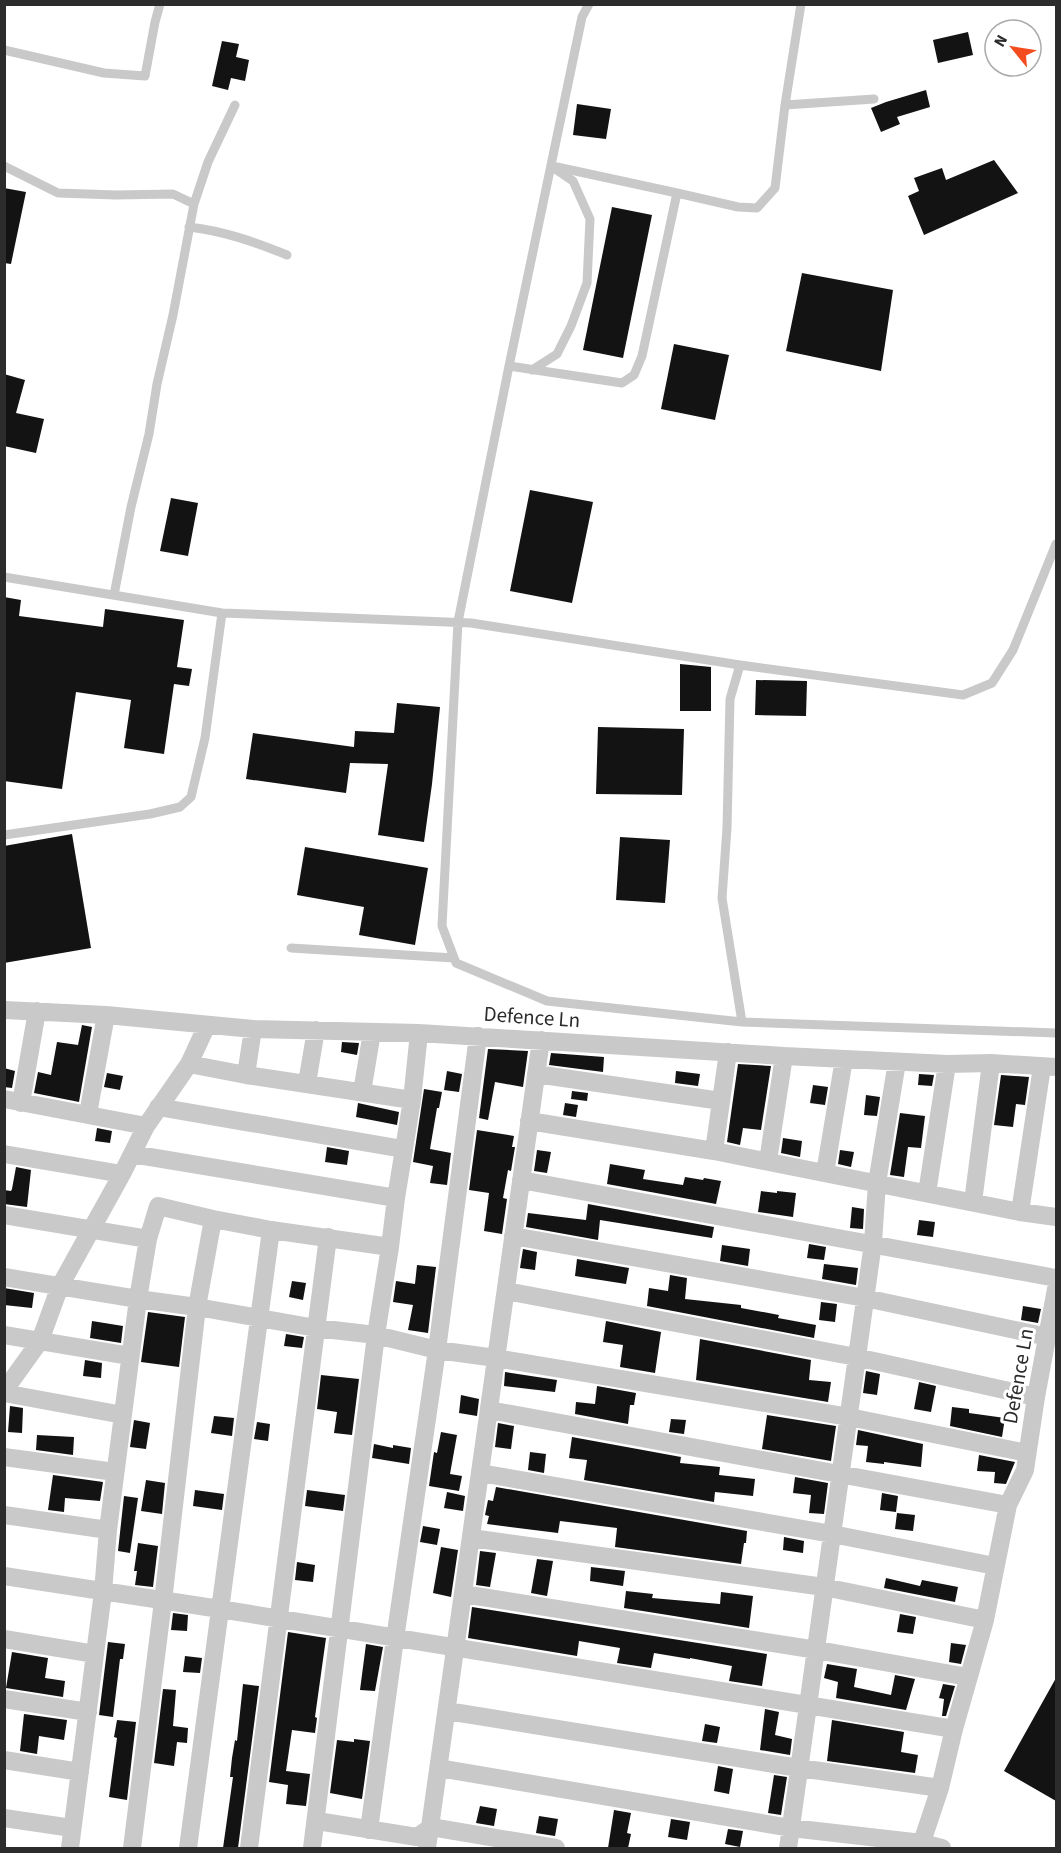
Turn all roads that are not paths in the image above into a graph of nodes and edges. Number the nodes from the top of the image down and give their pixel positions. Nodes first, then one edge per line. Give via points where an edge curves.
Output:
1 (160, 4) edge
2 (589, 4) edge
3 (801, 4) edge
4 (4, 50) edge
5 (874, 99) dead end
6 (235, 105) dead end
7 (784, 105) junction
8 (4, 166) edge
9 (551, 166) junction
10 (677, 193) junction
11 (194, 204) junction
12 (189, 227) junction
13 (287, 255) dead end
14 (509, 366) junction
15 (532, 370) junction
16 (1056, 544) edge
17 (4, 577) edge
18 (114, 595) junction
19 (222, 613) junction
20 (458, 622) junction
21 (740, 665) junction
22 (4, 835) edge
23 (291, 948) dead end
24 (454, 958) junction
25 (4, 1010) edge
26 (37, 1011) junction
27 (106, 1015) junction
28 (742, 1022) junction
29 (207, 1025) junction
30 (252, 1029) junction
31 (316, 1030) junction
32 (372, 1032) junction
33 (419, 1033) junction
34 (1056, 1033) edge
35 (478, 1036) junction
36 (541, 1040) junction
37 (728, 1052) junction
38 (784, 1056) junction
39 (844, 1059) junction
40 (897, 1062) junction
41 (991, 1063) junction
42 (189, 1064) junction
43 (947, 1064) junction
44 (1049, 1067) edge
45 (536, 1074) junction
46 (246, 1075) junction
47 (307, 1083) junction
48 (362, 1092) junction
49 (412, 1100) junction
50 (13, 1101) edge
51 (721, 1101) junction
52 (158, 1107) junction
53 (88, 1114) junction
54 (529, 1121) junction
55 (146, 1126) junction
56 (403, 1149) junction
57 (714, 1151) junction
58 (4, 1154) edge
59 (132, 1154) junction
60 (768, 1161) junction
61 (825, 1173) junction
62 (122, 1174) junction
63 (521, 1180) junction
64 (877, 1183) junction
65 (927, 1193) junction
66 (396, 1198) junction
67 (973, 1202) junction
68 (1020, 1212) junction
69 (4, 1215) edge
70 (1056, 1217) edge
71 (213, 1219) junction
72 (92, 1228) junction
73 (271, 1230) junction
74 (513, 1236) junction
75 (328, 1237) junction
76 (148, 1239) junction
77 (873, 1243) junction
78 (390, 1246) junction
79 (4, 1277) edge
80 (1056, 1278) edge
81 (60, 1286) junction
82 (1056, 1289) edge
83 (506, 1292) junction
84 (865, 1298) junction
85 (138, 1299) junction
86 (197, 1307) junction
87 (259, 1317) junction
88 (316, 1328) junction
89 (4, 1335) edge
90 (376, 1335) junction
91 (1048, 1336) junction
92 (40, 1341) junction
93 (437, 1350) junction
94 (130, 1356) junction
95 (856, 1357) junction
96 (496, 1358) junction
97 (4, 1392) edge
98 (1036, 1397) junction
99 (489, 1410) junction
100 (123, 1415) junction
101 (849, 1417) junction
102 (4, 1457) edge
103 (1026, 1462) junction
104 (116, 1472) junction
105 (480, 1473) junction
106 (842, 1474) junction
107 (1008, 1505) junction
108 (4, 1515) edge
109 (108, 1530) junction
110 (832, 1534) junction
111 (471, 1538) junction
112 (995, 1566) junction
113 (4, 1576) edge
114 (824, 1587) junction
115 (103, 1592) junction
116 (463, 1594) junction
117 (163, 1601) junction
118 (220, 1609) junction
119 (279, 1620) junction
120 (985, 1620) junction
121 (340, 1630) junction
122 (4, 1639) edge
123 (395, 1639) junction
124 (456, 1648) junction
125 (817, 1650) junction
126 (95, 1654) junction
127 (968, 1677) junction
128 (4, 1699) edge
129 (809, 1705) junction
130 (447, 1711) junction
131 (88, 1712) junction
132 (954, 1729) junction
133 (4, 1760) edge
134 (439, 1768) junction
135 (799, 1768) junction
136 (80, 1773) junction
137 (940, 1788) junction
138 (4, 1818) edge
139 (317, 1821) junction
140 (430, 1827) junction
141 (72, 1828) junction
142 (791, 1828) junction
143 (369, 1830) junction
144 (921, 1846) edge
145 (70, 1848) edge
146 (132, 1848) edge
147 (188, 1848) edge
148 (249, 1848) edge
149 (312, 1848) edge
150 (428, 1848) edge
151 (556, 1848) edge
152 (788, 1848) edge
153 (942, 1848) edge

1 - 4 lane via 146,76 104,73
2 - 9 lane via 582,17
3 - 7 lane
5 - 7 lane
6 - 11 lane via 208,162
7 - 10 lane via 774,188 757,208
8 - 11 lane via 58,193 173,194
9 - 10 lane
9 - 14 lane
9 - 15 lane via 573,181 590,219 587,283 557,354
10 - 15 lane via 642,356 634,375 622,383
11 - 12 lane
12 - 13 lane via 214,230
12 - 18 lane
14 - 15 lane
14 - 20 lane
16 - 21 lane via 1013,650 992,683 963,695
17 - 18 lane
18 - 19 lane
19 - 20 lane
19 - 22 lane via 205,738 191,797 180,807 150,814
20 - 21 lane
20 - 24 lane via 442,926
21 - 28 lane via 730,699 722,898
23 - 24 lane
24 - 28 lane via 456,963 547,1001
25 - 26 street, Defence Ln
26 - 27 street, Defence Ln
26 - 50 street
27 - 29 street, Defence Ln
27 - 53 street
28 - 34 lane
29 - 30 street, Defence Ln
29 - 42 street
30 - 31 street, Defence Ln
30 - 46 street
31 - 32 street, Defence Ln
31 - 47 street
32 - 33 street, Defence Ln
32 - 48 street
33 - 35 street, Defence Ln
33 - 49 street
35 - 36 street, Defence Ln
35 - 93 street
36 - 37 street, Defence Ln
36 - 45 street
37 - 38 street, Defence Ln
37 - 51 street
38 - 39 street, Defence Ln
38 - 60 street
39 - 40 street, Defence Ln
39 - 61 street
40 - 43 street, Defence Ln
40 - 64 street
41 - 43 street, Defence Ln
41 - 44 street, Defence Ln
41 - 67 street
42 - 46 street
42 - 52 street
43 - 65 street
44 - 68 street
45 - 51 street
45 - 54 street
46 - 47 street
47 - 48 street
48 - 49 street
49 - 56 street
50 - 53 street
51 - 57 street
52 - 55 street
52 - 56 street
53 - 55 street
54 - 57 street
54 - 63 street
55 - 59 street
56 - 66 street
57 - 60 street
58 - 62 street
59 - 62 street
59 - 66 street
60 - 61 street
61 - 64 street
62 - 72 street
63 - 74 street
63 - 77 street
64 - 65 street
64 - 77 street
65 - 67 street
66 - 78 street
67 - 68 street
68 - 70 street
69 - 72 street
71 - 73 street
71 - 76 street via 158,1206
71 - 86 street
72 - 76 street
72 - 81 street
73 - 75 street
73 - 87 street
74 - 83 street
74 - 84 street
75 - 78 street
75 - 88 street
76 - 85 street
77 - 80 street
77 - 84 street
78 - 90 street
79 - 81 street
81 - 85 street
81 - 92 street
82 - 91 street, Defence Ln
83 - 95 street
83 - 96 street
84 - 91 street
84 - 95 street
85 - 86 street
85 - 94 street
86 - 87 street
86 - 117 street
87 - 88 street
87 - 118 street
88 - 90 street
88 - 119 street
89 - 92 street
90 - 93 street
90 - 121 street
91 - 98 street, Defence Ln
92 - 94 street
92 - 97 street
93 - 96 street
93 - 123 street
94 - 100 street
95 - 98 street
95 - 101 street
96 - 99 street
96 - 101 street
97 - 100 street
98 - 103 street, Defence Ln
99 - 105 street
99 - 106 street
100 - 104 street
101 - 103 street
101 - 106 street
102 - 104 street
103 - 107 street, Defence Ln
104 - 109 street
105 - 110 street
105 - 111 street
106 - 107 street
106 - 110 street
107 - 112 street, Defence Ln
108 - 109 street
109 - 115 street
110 - 112 street
110 - 114 street
111 - 114 street
111 - 116 street
112 - 120 street, Defence Ln
113 - 115 street
114 - 120 street
114 - 125 street
115 - 117 street
115 - 126 street
116 - 124 street
116 - 125 street
117 - 118 street
117 - 146 street
118 - 119 street
118 - 147 street
119 - 121 street
119 - 148 street
120 - 127 street, Defence Ln
121 - 123 street
121 - 139 street
122 - 126 street
123 - 124 street
123 - 143 street
124 - 129 street
124 - 130 street
125 - 127 street
125 - 129 street
126 - 131 street
127 - 132 street, Defence Ln
128 - 131 street
129 - 132 street
129 - 135 street
130 - 134 street
130 - 135 street
131 - 136 street
132 - 137 street, Defence Ln
133 - 136 street
134 - 140 street
134 - 142 street
135 - 137 street
135 - 142 street
136 - 141 street
137 - 144 street, Defence Ln
138 - 141 street
139 - 143 street
139 - 149 street
140 - 143 street via 417,1837
140 - 150 street
140 - 151 street
141 - 145 street
142 - 144 street
142 - 152 street
144 - 153 street

